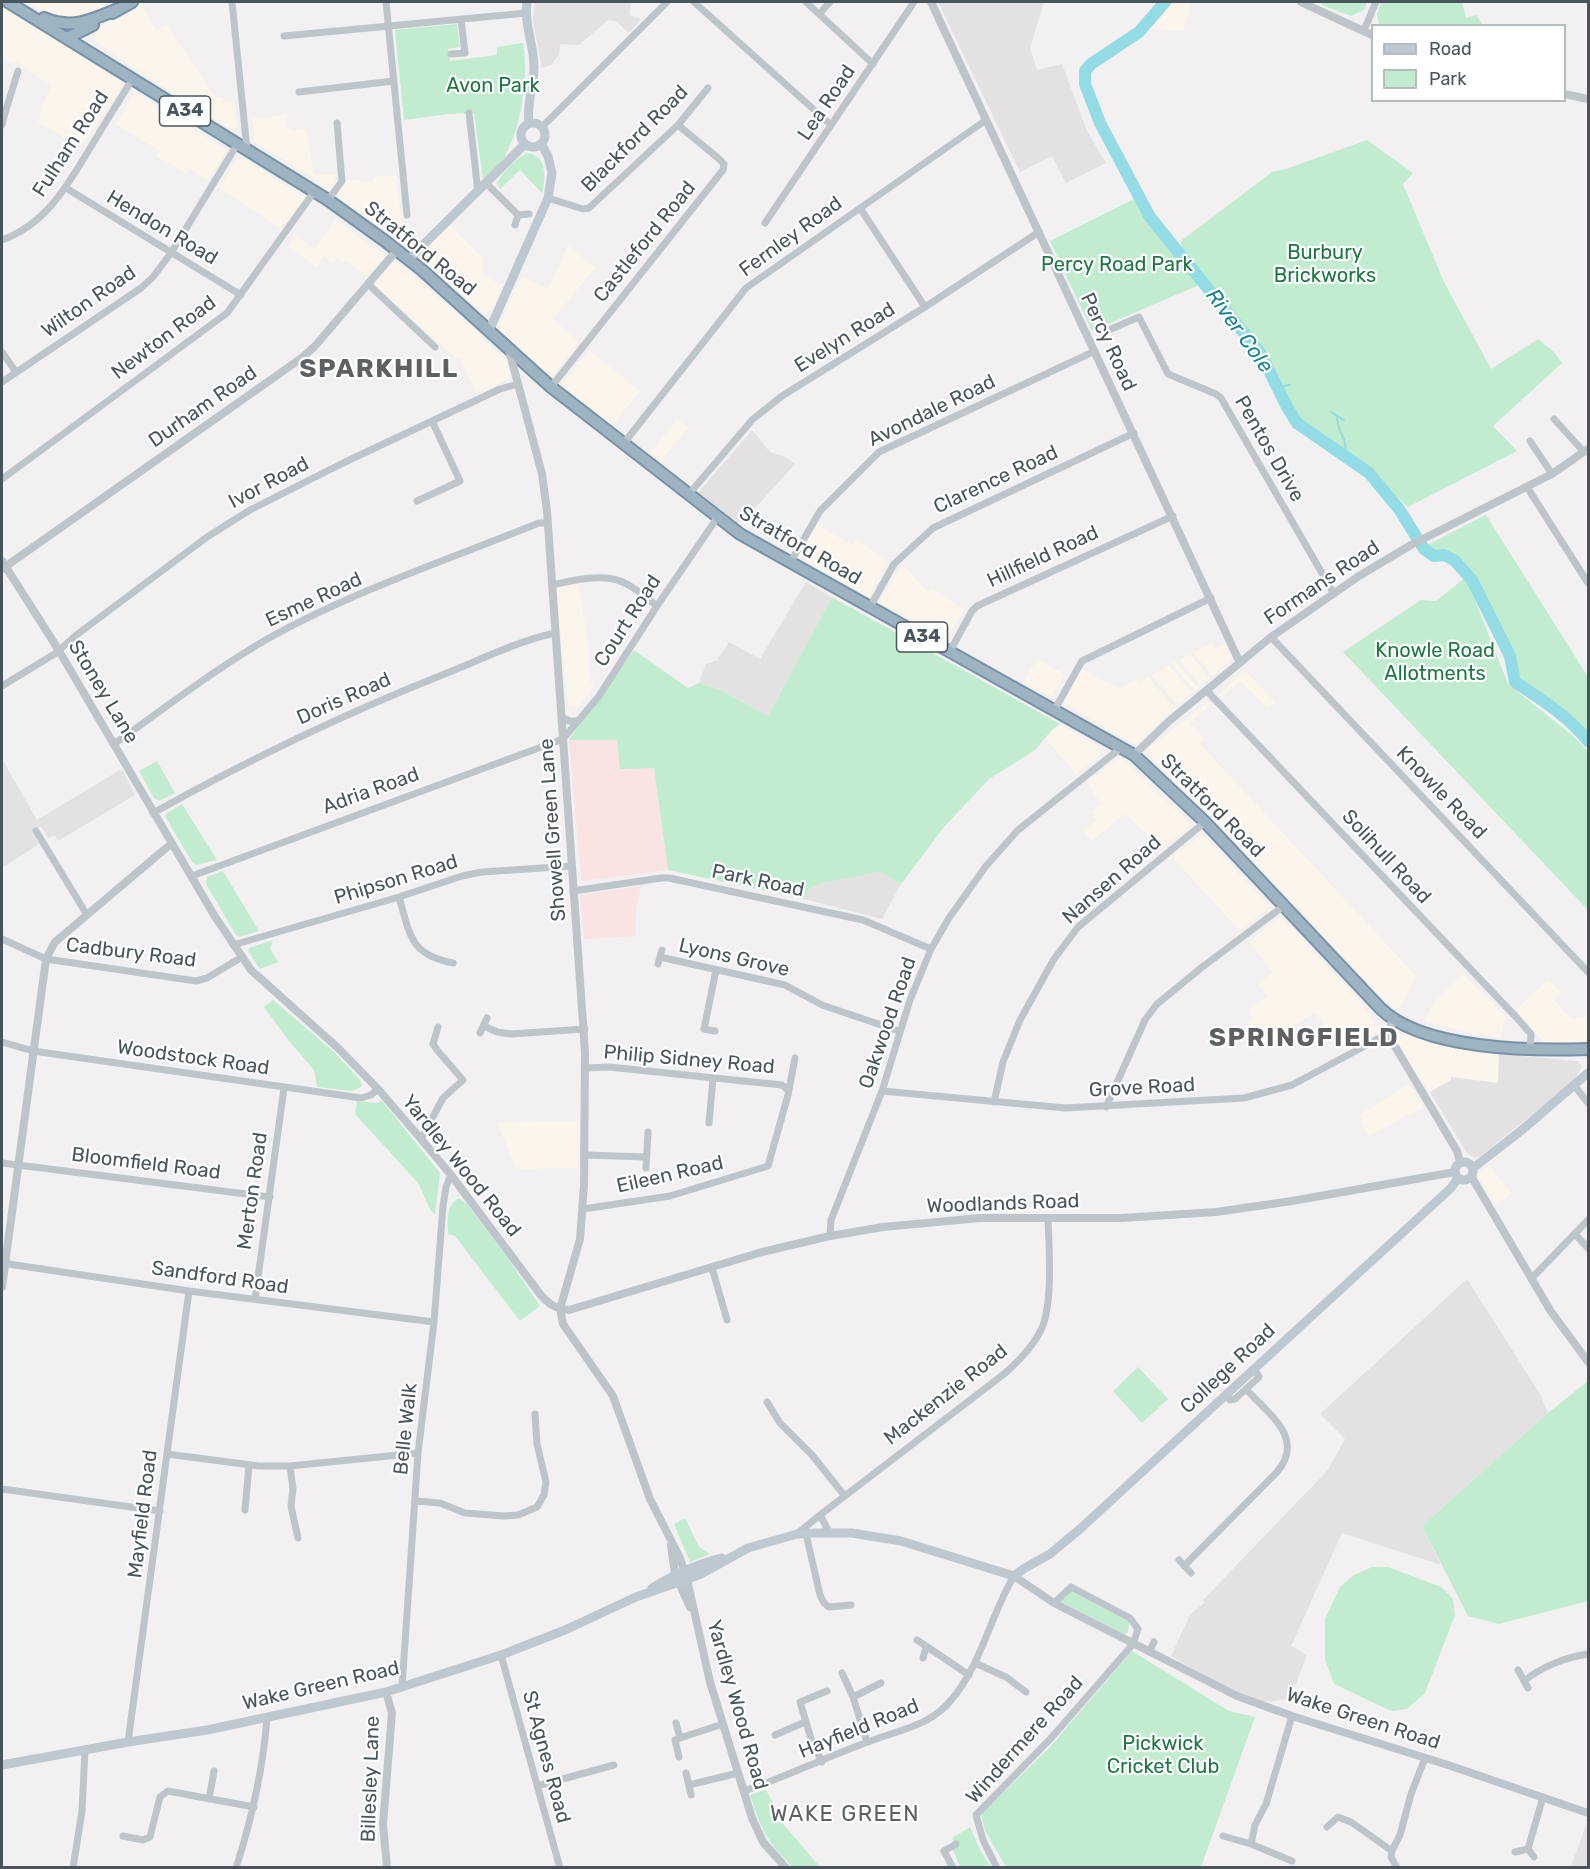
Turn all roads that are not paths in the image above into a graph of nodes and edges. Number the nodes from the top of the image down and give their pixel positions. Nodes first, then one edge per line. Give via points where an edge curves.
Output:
1 (132, 2) edge
2 (232, 2) edge
3 (386, 2) edge
4 (527, 2) edge
5 (667, 2) edge
6 (694, 2) edge
7 (806, 2) edge
8 (830, 2) edge
9 (915, 2) edge
10 (931, 2) edge
11 (1301, 2) edge
12 (1313, 2) edge
13 (1376, 2) edge
14 (11, 3) edge
15 (118, 9) junction
16 (1319, 10) junction
17 (526, 13) junction
18 (820, 13) junction
19 (461, 19) junction
20 (388, 26) junction
21 (1368, 32) edge
22 (284, 36) dead end
23 (67, 38) junction
24 (451, 54) dead end
25 (873, 64) junction
26 (18, 71) dead end
27 (133, 78) junction
28 (394, 81) junction
29 (708, 88) dead end
30 (299, 92) dead end
31 (1566, 94) edge
32 (1588, 99) edge
33 (3, 113) edge
34 (469, 113) dead end
35 (986, 120) junction
36 (337, 123) dead end
37 (529, 123) junction
38 (2, 125) edge
39 (678, 125) junction
40 (831, 125) junction
41 (542, 127) junction
42 (525, 144) junction
43 (541, 144) junction
44 (243, 146) junction
45 (487, 184) junction
46 (66, 188) junction
47 (314, 192) junction
48 (478, 192) junction
49 (548, 198) junction
50 (328, 200) junction
51 (860, 208) junction
52 (518, 214) junction
53 (529, 214) dead end
54 (407, 215) dead end
55 (765, 223) dead end
56 (515, 225) dead end
57 (1039, 232) junction
58 (2, 240) edge
59 (397, 250) junction
60 (171, 253) junction
61 (409, 259) junction
62 (368, 284) junction
63 (241, 296) junction
64 (925, 308) junction
65 (489, 331) junction
66 (1102, 333) dead end
67 (435, 347) dead end
68 (509, 350) junction
69 (1095, 351) junction
70 (2, 352) edge
71 (16, 372) junction
72 (2, 382) edge
73 (518, 384) junction
74 (551, 387) junction
75 (1554, 419) dead end
76 (432, 421) junction
77 (1134, 433) junction
78 (1530, 441) dead end
79 (624, 443) junction
80 (1586, 451) edge
81 (1552, 474) junction
82 (2, 479) edge
83 (1527, 487) junction
84 (689, 494) junction
85 (417, 501) dead end
86 (1173, 516) junction
87 (717, 518) junction
88 (548, 523) junction
89 (790, 563) junction
90 (3, 566) edge
91 (1588, 583) edge
92 (552, 585) junction
93 (1334, 594) junction
94 (1211, 598) junction
95 (657, 606) junction
96 (870, 607) junction
97 (555, 633) junction
98 (1270, 637) junction
99 (58, 649) junction
100 (949, 653) junction
101 (1240, 663) junction
102 (2, 686) edge
103 (1207, 691) junction
104 (1055, 709) junction
105 (561, 717) junction
106 (578, 721) junction
107 (563, 739) junction
108 (114, 744) junction
109 (1122, 747) junction
110 (1134, 755) junction
111 (153, 813) junction
112 (1205, 822) junction
113 (36, 831) dead end
114 (172, 843) junction
115 (572, 866) junction
116 (192, 876) junction
117 (573, 891) junction
118 (399, 897) junction
119 (1285, 905) junction
120 (87, 915) junction
121 (2, 939) edge
122 (233, 945) junction
123 (931, 949) junction
124 (242, 957) junction
125 (660, 957) dead end
126 (46, 959) junction
127 (453, 963) dead end
128 (716, 970) junction
129 (1588, 972) edge
130 (1393, 1019) junction
131 (438, 1028) dead end
132 (585, 1029) junction
133 (715, 1031) dead end
134 (899, 1031) junction
135 (480, 1033) dead end
136 (1389, 1034) junction
137 (2, 1042) edge
138 (1530, 1049) junction
139 (1588, 1049) edge
140 (33, 1051) junction
141 (795, 1058) dead end
142 (586, 1068) junction
143 (1588, 1073) edge
144 (713, 1078) junction
145 (1574, 1085) junction
146 (284, 1088) junction
147 (378, 1089) junction
148 (788, 1090) junction
149 (882, 1091) junction
150 (994, 1102) junction
151 (1588, 1103) edge
152 (1106, 1107) junction
153 (709, 1123) dead end
154 (648, 1132) dead end
155 (421, 1139) junction
156 (584, 1155) junction
157 (646, 1157) junction
158 (1460, 1162) junction
159 (2, 1163) edge
160 (19, 1165) junction
161 (646, 1168) dead end
162 (1472, 1172) junction
163 (1457, 1174) junction
164 (451, 1175) junction
165 (270, 1197) junction
166 (583, 1209) junction
167 (1048, 1218) junction
168 (1588, 1220) edge
169 (1575, 1234) junction
170 (830, 1236) junction
171 (1588, 1248) edge
172 (3, 1263) edge
173 (712, 1268) junction
174 (1531, 1279) junction
175 (2, 1287) edge
176 (189, 1291) junction
177 (255, 1299) junction
178 (560, 1309) junction
179 (727, 1320) dead end
180 (434, 1322) junction
181 (1588, 1362) edge
182 (1254, 1370) junction
183 (1246, 1389) junction
184 (1226, 1396) junction
185 (767, 1402) dead end
186 (535, 1414) dead end
187 (418, 1453) junction
188 (167, 1454) junction
189 (249, 1465) junction
190 (290, 1466) junction
191 (2, 1489) edge
192 (844, 1495) junction
193 (416, 1501) junction
194 (245, 1510) dead end
195 (160, 1511) junction
196 (820, 1515) junction
197 (829, 1532) junction
198 (801, 1534) junction
199 (298, 1538) dead end
200 (1191, 1573) dead end
201 (1014, 1576) junction
202 (681, 1577) junction
203 (1054, 1603) junction
204 (851, 1605) dead end
205 (917, 1640) dead end
206 (1154, 1642) dead end
207 (1133, 1644) junction
208 (926, 1647) junction
209 (1149, 1652) junction
210 (1588, 1654) edge
211 (501, 1655) junction
212 (923, 1658) dead end
213 (975, 1663) junction
214 (1518, 1670) dead end
215 (842, 1673) dead end
216 (969, 1675) junction
217 (881, 1683) dead end
218 (402, 1687) junction
219 (827, 1691) dead end
220 (386, 1692) junction
221 (1026, 1692) dead end
222 (853, 1697) junction
223 (1292, 1716) junction
224 (267, 1718) junction
225 (805, 1722) junction
226 (676, 1723) dead end
227 (723, 1724) junction
228 (775, 1735) dead end
229 (680, 1738) junction
230 (128, 1742) junction
231 (867, 1742) junction
232 (85, 1750) junction
233 (678, 1757) dead end
234 (1425, 1758) junction
235 (822, 1762) junction
236 (2, 1765) edge
237 (614, 1765) dead end
238 (214, 1771) dead end
239 (686, 1773) dead end
240 (738, 1773) junction
241 (689, 1785) junction
242 (537, 1786) junction
243 (744, 1791) junction
244 (691, 1795) dead end
245 (1543, 1797) junction
246 (209, 1798) junction
247 (254, 1807) junction
248 (1588, 1813) edge
249 (1327, 1827) dead end
250 (123, 1836) dead end
251 (1223, 1836) dead end
252 (956, 1844) dead end
253 (1251, 1844) junction
254 (1528, 1849) junction
255 (1392, 1851) junction
256 (1515, 1852) dead end
257 (1534, 1857) dead end
258 (1292, 1861) dead end
259 (782, 1866) edge
260 (72, 1868) edge
261 (236, 1868) edge
262 (387, 1868) edge
263 (560, 1868) edge
264 (954, 1868) edge
265 (997, 1868) edge
266 (1397, 1868) edge

1 - 15 highway
2 - 44 street
3 - 20 street
4 - 17 main road
5 - 41 street
6 - 40 street
7 - 18 street
8 - 18 street
9 - 25 street, Lea Road
10 - 35 street, Percy Road
11 - 16 street
12 - 16 street
13 - 21 street
14 - 15 highway via 65,24 77,24
14 - 23 highway, Stratford Road / A34
15 - 23 highway
16 - 21 street
17 - 19 street
17 - 37 main road via 534,68
18 - 25 street
19 - 20 street
19 - 24 street via 465,53
20 - 22 street
20 - 28 street
23 - 27 highway, Stratford Road / A34
25 - 40 street, Lea Road
26 - 33 street
27 - 44 highway, Stratford Road / A34
27 - 46 street, Fulham Road
28 - 30 street
28 - 54 street
29 - 39 street, Blackford Road
31 - 32 street
33 - 38 street
34 - 48 street
35 - 51 street, Fernley Road
35 - 57 street, Percy Road
36 - 50 street via 342,181
37 - 41 main road
37 - 42 main road via 521,132
39 - 49 street, Blackford Road via 589,208
39 - 74 street, Castleford Road via 724,164 723,171
40 - 55 street, Lea Road
41 - 43 main road via 545,138
42 - 43 main road
42 - 45 main road
43 - 49 main road via 552,173
44 - 47 highway, Stratford Road / A34
44 - 60 street, Wilton Road
45 - 48 main road
45 - 52 street
46 - 58 street, Fulham Road via 38,219
46 - 60 street, Hendon Road
47 - 50 highway, Stratford Road / A34
47 - 63 street, Newton Road
48 - 61 main road
49 - 65 main road
50 - 59 highway, Stratford Road / A34
51 - 64 street
51 - 79 street, Fernley Road via 746,288
52 - 53 street
52 - 56 street
57 - 64 street, Evelyn Road
57 - 69 street, Percy Road
59 - 61 highway, Stratford Road / A34
59 - 62 street, Durham Road
60 - 63 street, Hendon Road
60 - 71 street, Wilton Road via 141,288
61 - 65 highway, Stratford Road / A34
62 - 67 street
62 - 90 street, Durham Road via 303,357
63 - 82 street, Newton Road via 206,330
64 - 84 street, Evelyn Road via 782,396 753,419
65 - 68 highway, Stratford Road / A34
66 - 93 street, Pentos Drive via 1139,317 1168,374 1221,398
68 - 73 street, Showell Green Lane
68 - 74 highway, Stratford Road / A34
69 - 77 street, Percy Road
69 - 89 street, Avondale Road via 879,452 820,511
70 - 71 street
71 - 72 street, Wilton Road
73 - 76 street, Ivor Road
73 - 88 street, Showell Green Lane via 542,474
74 - 79 highway, Stratford Road / A34
75 - 80 street
76 - 85 street via 460,482
76 - 99 street, Ivor Road via 277,495 222,526
77 - 86 street, Percy Road
77 - 96 street, Clarence Road via 933,528 894,564
78 - 81 street
79 - 84 highway, Stratford Road / A34
80 - 81 street, Formans Road
81 - 83 street, Formans Road
83 - 91 street
83 - 93 street, Formans Road via 1391,556
84 - 87 highway, Stratford Road / A34
86 - 94 street, Percy Road
86 - 100 street, Hillfield Road via 977,606
87 - 89 highway, Stratford Road / A34
87 - 95 street, Court Road
88 - 92 street, Showell Green Lane
88 - 108 street, Esme Road via 483,545 311,617 234,660
89 - 96 highway, Stratford Road / A34
90 - 99 street, Stoney Lane
92 - 95 street via 614,579
92 - 97 street, Showell Green Lane
93 - 98 street, Formans Road
94 - 101 street, Percy Road
94 - 104 street via 1082,661
95 - 106 street, Court Road via 599,696
96 - 100 highway, Stratford Road / A34
97 - 105 street, Showell Green Lane
97 - 111 street, Doris Road via 336,719
98 - 101 street, Formans Road
98 - 129 street, Knowle Road
99 - 102 street, Ivor Road
99 - 108 street, Stoney Lane
100 - 104 highway, Stratford Road / A34
101 - 103 street, Formans Road
103 - 110 street, Formans Road
103 - 138 street, Solihull Road via 1516,1017 1531,1034
104 - 109 highway, Stratford Road / A34
105 - 106 street
105 - 107 street, Showell Green Lane
106 - 107 street, Court Road
107 - 115 street, Showell Green Lane
107 - 116 street, Adria Road
108 - 111 street, Stoney Lane
109 - 110 highway, Stratford Road / A34
109 - 123 street, Oakwood Road via 1018,830 986,866
110 - 112 highway, Stratford Road / A34
111 - 114 street, Stoney Lane
112 - 119 highway, Stratford Road / A34
112 - 150 street, Nansen Road via 1078,927 1054,959 1020,1020 1003,1062
113 - 120 street
114 - 116 street, Yardley Wood Road
114 - 120 street
115 - 117 street, Showell Green Lane
115 - 118 street, Phipson Road via 482,872
116 - 122 street, Yardley Wood Road
117 - 123 street, Park Road via 669,878 863,920
117 - 132 street, Showell Green Lane
118 - 122 street, Phipson Road
118 - 127 street via 415,945 430,958
119 - 130 highway, Stratford Road / A34
119 - 152 street via 1157,1004 1145,1020
120 - 126 street via 55,942
121 - 126 street, Cadbury Road
122 - 124 street, Yardley Wood Road
123 - 134 street, Oakwood Road
124 - 126 street, Cadbury Road via 196,981
124 - 147 street, Yardley Wood Road via 263,982
125 - 128 street, Lyons Grove
126 - 140 street
128 - 133 street via 704,1029
128 - 134 street, Lyons Grove via 785,985 822,1005
130 - 136 street
130 - 138 highway, Stratford Road / A34 via 1440,1038
131 - 155 street via 433,1044 463,1080 443,1098
132 - 135 street via 511,1034 497,1032 486,1022
132 - 142 street, Showell Green Lane
134 - 149 street, Oakwood Road
136 - 152 street, Grove Road via 1265,1094
136 - 158 street
137 - 140 street, Woodstock Road
138 - 139 highway, Stratford Road / A34
140 - 146 street, Woodstock Road
140 - 160 street
141 - 148 street
142 - 144 street, Philip Sidney Road
142 - 156 street, Showell Green Lane
143 - 145 main road
144 - 148 street, Philip Sidney Road via 782,1085
144 - 153 street
145 - 151 street
145 - 162 main road
146 - 147 street, Woodstock Road via 362,1098
146 - 165 street, Merton Road
147 - 155 street, Yardley Wood Road
148 - 166 street, Eileen Road via 770,1162 764,1168 670,1196
149 - 150 street, Grove Road
149 - 170 street, Oakwood Road via 831,1220
150 - 152 street, Grove Road
154 - 157 street
155 - 164 street, Yardley Wood Road
156 - 157 street
156 - 166 street, Showell Green Lane
157 - 161 street
158 - 162 main road via 1468,1163
158 - 163 main road, College Road
159 - 160 street, Bloomfield Road
160 - 165 street, Bloomfield Road
160 - 172 street
162 - 163 main road via 1466,1180
162 - 174 street
163 - 167 street, Woodlands Road via 1216,1212
163 - 182 main road, College Road via 1451,1188
164 - 178 street, Yardley Wood Road via 540,1294
164 - 180 street, Belle Walk via 442,1206
165 - 177 street, Merton Road
166 - 178 street, Showell Green Lane via 577,1256
167 - 170 street, Woodlands Road via 930,1222
167 - 192 street, Mackenzie Road via 1047,1304 1033,1344 1004,1374
168 - 169 street
169 - 171 street
169 - 174 street
170 - 173 street, Woodlands Road
172 - 175 street
172 - 176 street, Sandford Road
173 - 178 street, Woodlands Road via 569,1310
173 - 179 street
174 - 181 street
176 - 177 street, Sandford Road
176 - 188 street, Mayfield Road
177 - 180 street, Sandford Road
178 - 202 street, Yardley Wood Road via 563,1324 613,1396
180 - 187 street, Belle Walk
182 - 183 street via 1259,1376
182 - 184 main road, College Road
183 - 184 street via 1232,1400
183 - 200 street via 1283,1431 1287,1455 1277,1472 1181,1563
184 - 201 main road, College Road via 1050,1554
185 - 192 street via 780,1423
186 - 193 street via 546,1482 537,1507 504,1516 465,1513 440,1503
187 - 190 street
187 - 193 street, Belle Walk
188 - 189 street
188 - 195 street, Mayfield Road
189 - 190 street
189 - 194 street
190 - 199 street via 291,1506
191 - 195 street
192 - 196 street, Mackenzie Road
193 - 218 street, Belle Walk
195 - 230 street, Mayfield Road
196 - 197 street
196 - 198 street, Mackenzie Road
197 - 198 main road, Wake Green Road
197 - 201 main road, Wake Green Road via 901,1541
198 - 202 main road, Wake Green Road via 766,1542 730,1556 702,1573
198 - 204 street via 821,1599 829,1607
201 - 203 street, Wake Green Road
201 - 213 street, Hayfield Road
202 - 211 main road, Wake Green Road
202 - 227 street, Yardley Wood Road
203 - 207 street, Wake Green Road
203 - 207 street via 1071,1587 1079,1591 1130,1618 1138,1629
205 - 208 street
206 - 209 street
207 - 209 street, Wake Green Road
207 - 265 street, Windermere Road via 1052,1737 976,1815
208 - 212 street
208 - 216 street
209 - 223 street, Wake Green Road via 1237,1696
210 - 214 street via 1560,1661 1532,1675 1526,1684
211 - 218 main road, Wake Green Road
211 - 242 street, St Agnes Road
213 - 216 street, Hayfield Road
213 - 221 street via 1006,1677
215 - 222 street
216 - 231 street, Hayfield Road via 952,1700 930,1719
217 - 222 street
218 - 220 main road, Wake Green Road
219 - 225 street via 800,1702
220 - 224 main road, Wake Green Road
220 - 262 street, Billesley Lane via 392,1713 383,1824
222 - 231 street
223 - 234 street, Wake Green Road
223 - 253 street
224 - 230 main road, Wake Green Road
224 - 247 street
225 - 228 street
225 - 235 street
226 - 229 street
227 - 229 street
227 - 240 street, Yardley Wood Road
229 - 233 street via 675,1740
230 - 232 main road, Wake Green Road
231 - 235 street, Hayfield Road
232 - 236 main road, Wake Green Road
232 - 260 street via 82,1811
234 - 245 street, Wake Green Road
234 - 255 street
235 - 243 street, Hayfield Road
237 - 242 street
238 - 246 street
239 - 241 street
240 - 241 street
240 - 243 street, Yardley Wood Road
241 - 244 street
242 - 263 street, St Agnes Road
243 - 259 street, Yardley Wood Road via 757,1830
245 - 248 street, Wake Green Road
245 - 254 street
246 - 247 street
246 - 250 street via 164,1792 150,1837 142,1840
247 - 261 street
249 - 255 street via 1338,1817
251 - 253 street
252 - 264 street via 944,1851
253 - 258 street
254 - 256 street
254 - 257 street
255 - 266 street

